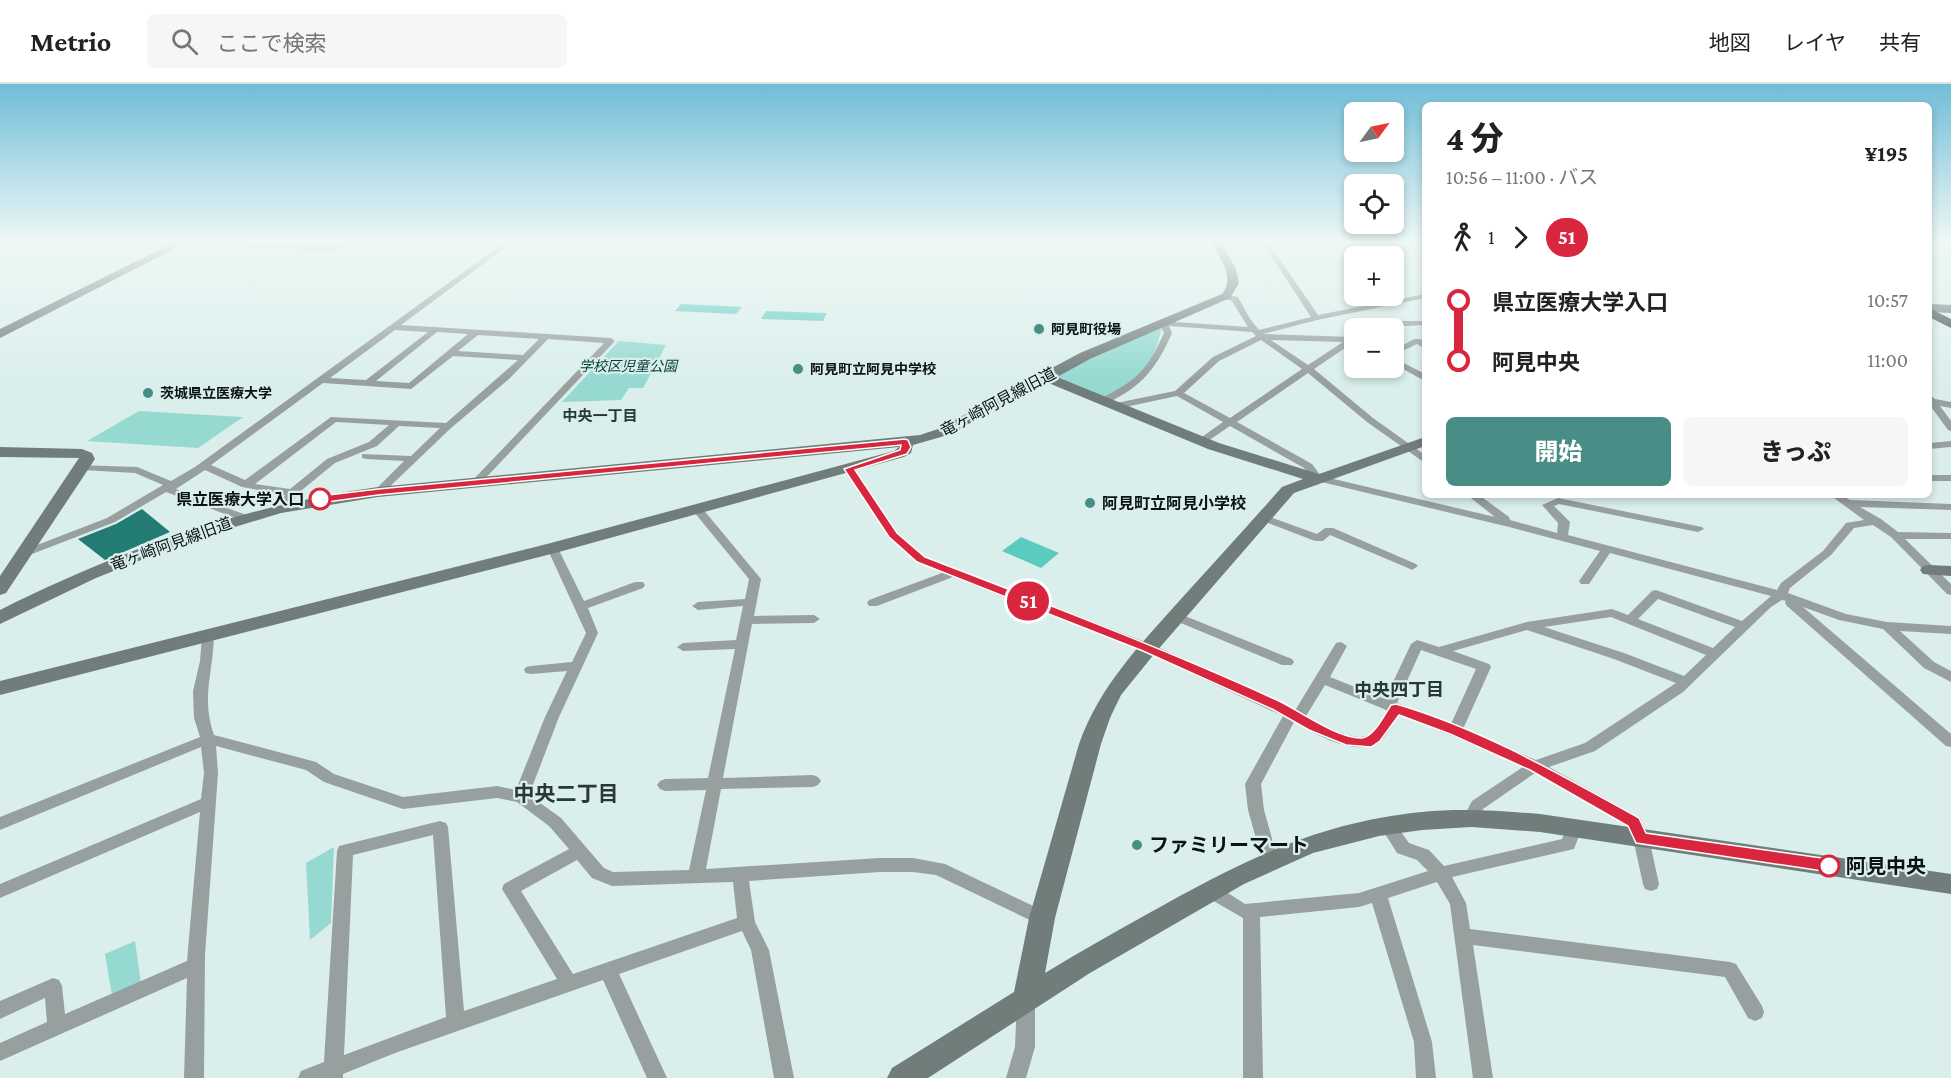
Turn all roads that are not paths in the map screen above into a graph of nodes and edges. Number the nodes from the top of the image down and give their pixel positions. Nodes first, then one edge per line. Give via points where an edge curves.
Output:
1 (91, 288) edge
2 (447, 288) edge
3 (1233, 288) edge
4 (1296, 288) edge
5 (1226, 296) junction
6 (1422, 297) edge
7 (1932, 308) edge
8 (1951, 309) edge
9 (1932, 314) edge
10 (1316, 318) junction
11 (1932, 322) edge
12 (1163, 323) junction
13 (1404, 323) edge
14 (1422, 323) edge
15 (1951, 324) edge
16 (394, 327) junction
17 (435, 330) junction
18 (1951, 331) edge
19 (476, 332) junction
20 (1258, 333) junction
21 (0, 334) edge
22 (546, 337) junction
23 (1344, 341) edge
24 (1422, 344) edge
25 (1344, 346) edge
26 (1404, 348) edge
27 (451, 353) junction
28 (525, 358) junction
29 (1404, 366) edge
30 (1308, 369) junction
31 (1422, 376) edge
32 (1046, 377) junction
33 (322, 380) junction
34 (368, 383) junction
35 (1178, 393) junction
36 (1932, 400) edge
37 (1110, 403) junction
38 (1951, 405) edge
39 (1228, 421) junction
40 (397, 423) junction
41 (448, 426) junction
42 (1951, 428) edge
43 (1202, 441) junction
44 (905, 442) junction
45 (1416, 444) edge
46 (1951, 444) edge
47 (1932, 446) edge
48 (0, 452) edge
49 (366, 456) dead end
50 (413, 459) junction
51 (204, 465) junction
52 (82, 467) junction
53 (849, 469) junction
54 (1317, 478) junction
55 (1932, 478) edge
56 (1951, 478) edge
57 (476, 482) junction
58 (172, 485) junction
59 (246, 485) junction
60 (378, 492) junction
61 (1476, 498) edge
62 (1839, 498) edge
63 (289, 499) junction
64 (1846, 503) junction
65 (1951, 507) edge
66 (698, 510) junction
67 (1262, 517) junction
68 (245, 518) junction
69 (1876, 522) junction
70 (1510, 524) junction
71 (1698, 529) dead end
72 (1895, 535) junction
73 (1951, 536) edge
74 (1562, 537) junction
75 (553, 548) junction
76 (1606, 549) junction
77 (23, 554) junction
78 (1412, 566) dead end
79 (1929, 570) junction
80 (1951, 571) edge
81 (953, 573) junction
82 (1585, 581) dead end
83 (639, 585) dead end
84 (0, 589) edge
85 (1951, 591) edge
86 (1781, 595) junction
87 (750, 602) junction
88 (873, 603) dead end
89 (582, 606) junction
90 (698, 606) dead end
91 (4, 612) edge
92 (1175, 616) junction
93 (814, 619) dead end
94 (747, 620) junction
95 (1630, 620) junction
96 (1527, 626) junction
97 (1744, 626) junction
98 (1887, 626) junction
99 (1951, 630) edge
100 (208, 636) junction
101 (742, 644) junction
102 (1341, 646) dead end
103 (683, 647) dead end
104 (1148, 648) junction
105 (1439, 651) junction
106 (1715, 654) junction
107 (1287, 662) dead end
108 (576, 666) junction
109 (531, 670) dead end
110 (1951, 677) edge
111 (1322, 679) junction
112 (1686, 682) junction
113 (0, 688) edge
114 (1392, 707) junction
115 (1291, 715) junction
116 (1455, 731) junction
117 (208, 739) junction
118 (1951, 742) edge
119 (1535, 766) junction
120 (813, 781) dead end
121 (715, 783) junction
122 (665, 785) dead end
123 (521, 797) junction
124 (209, 802) junction
125 (1471, 818) junction
126 (0, 824) edge
127 (1388, 826) junction
128 (1574, 828) junction
129 (1641, 838) junction
130 (580, 851) junction
131 (1270, 860) junction
132 (1441, 874) junction
133 (740, 875) junction
134 (696, 877) junction
135 (1651, 884) dead end
136 (1951, 884) edge
137 (0, 891) edge
138 (1211, 891) junction
139 (1378, 894) junction
140 (1251, 910) junction
141 (1042, 918) junction
142 (746, 922) junction
143 (1463, 936) junction
144 (196, 965) junction
145 (608, 970) junction
146 (569, 983) junction
147 (1026, 999) junction
148 (0, 1010) edge
149 (1755, 1012) dead end
150 (456, 1023) junction
151 (57, 1026) junction
152 (0, 1052) edge
153 (334, 1073) edge
154 (194, 1078) edge
155 (308, 1078) edge
156 (657, 1078) edge
157 (784, 1078) edge
158 (902, 1078) edge
159 (1016, 1078) edge
160 (1253, 1078) edge
161 (1426, 1078) edge
162 (1483, 1078) edge

1 - 21 street
2 - 16 street
3 - 5 street
4 - 10 street
5 - 12 street, 竜ヶ崎阿見線旧道
5 - 20 street via 1235,299
6 - 10 street
7 - 8 street
9 - 15 highway
10 - 20 street
11 - 18 highway
12 - 20 street
12 - 32 street, 竜ヶ崎阿見線旧道
12 - 37 street via 1168,333 1155,364
13 - 14 street
16 - 17 street
16 - 33 street
17 - 19 street
17 - 34 street
19 - 22 street
19 - 27 street
20 - 23 street
20 - 30 street
20 - 35 street via 1216,359
22 - 28 street
22 - 57 street via 611,341
24 - 26 street via 1417,341
25 - 30 street
27 - 28 street
27 - 34 street via 411,386
28 - 41 street
29 - 31 street
30 - 39 street
30 - 45 street via 1370,420
32 - 37 street
32 - 44 street, 竜ヶ崎阿見線旧道 via 943,432
33 - 34 street
33 - 51 street
35 - 37 street
35 - 39 street
36 - 38 street
36 - 42 street
37 - 43 street
39 - 43 street
39 - 54 street via 1308,466
40 - 41 street
40 - 59 street via 334,419
40 - 63 street via 373,444 331,462
41 - 50 street
43 - 54 street
44 - 53 street via 904,452
44 - 57 street, 竜ヶ崎阿見線旧道
45 - 54 street
46 - 47 street
48 - 52 street via 82,454 87,456
49 - 50 street
50 - 60 street
51 - 58 street
51 - 59 street
52 - 58 street via 137,470
52 - 77 street
53 - 66 street
53 - 81 street via 893,535 921,559
54 - 67 street via 1288,490
54 - 70 street
55 - 56 street
57 - 60 street, 竜ヶ崎阿見線旧道
58 - 68 street via 170,490
58 - 77 street via 111,520
59 - 63 street
60 - 63 street, 竜ヶ崎阿見線旧道
61 - 70 street
62 - 64 street
63 - 68 street, 竜ヶ崎阿見線旧道
64 - 65 street
64 - 69 street
66 - 75 street
66 - 87 street via 754,579
67 - 78 street via 1318,539 1329,530
67 - 92 street
68 - 91 street, 竜ヶ崎阿見線旧道 via 152,549
69 - 72 street
69 - 86 street via 1850,525 1827,553 1785,586
70 - 74 street
71 - 74 street via 1558,501 1547,505 1564,522
72 - 73 street
72 - 79 street
74 - 76 street
75 - 89 street via 564,577
75 - 100 street
76 - 82 street
76 - 86 street
77 - 84 street
79 - 80 street
79 - 85 street
81 - 88 street
81 - 104 street
83 - 89 street
86 - 97 street
86 - 98 street via 1844,617
86 - 118 street
87 - 90 street
87 - 94 street
89 - 108 street via 592,633
92 - 104 street
92 - 107 street
93 - 94 street
94 - 101 street
95 - 96 street via 1612,613
95 - 97 street via 1656,594
95 - 106 street
96 - 105 street
96 - 112 street
97 - 106 street
98 - 99 street
98 - 110 street via 1929,665
100 - 113 street
100 - 117 street via 200,691 201,718
101 - 103 street
101 - 121 street
102 - 111 street
104 - 115 street
104 - 141 street via 1113,692 1099,718
105 - 114 street via 1418,644
105 - 116 street via 1484,667
106 - 112 street
108 - 109 street
108 - 123 street
111 - 114 street
111 - 115 street via 1301,713
112 - 119 street via 1590,747
114 - 115 street via 1376,737 1366,743 1351,742
114 - 116 street
115 - 131 street via 1253,784
116 - 119 street
117 - 123 street via 311,766 329,778 403,803 497,792
117 - 124 street
117 - 126 street
119 - 125 street via 1477,805
119 - 129 street via 1634,822
120 - 121 street
121 - 122 street
121 - 134 street
123 - 130 street via 555,822
124 - 137 street
124 - 144 street
125 - 127 street
125 - 128 street
127 - 131 street via 1308,845
127 - 132 street via 1403,848 1423,855
128 - 129 street
128 - 132 street via 1568,844
129 - 135 street
129 - 136 street
130 - 134 street via 598,873 612,879
130 - 146 street via 510,889
131 - 138 street
132 - 139 street
132 - 143 street via 1458,903
133 - 134 street
133 - 141 street via 880,865 939,868
133 - 142 street
138 - 140 street via 1243,911
138 - 147 street
139 - 140 street via 1359,900
139 - 161 street via 1423,1042
140 - 160 street
141 - 147 street
142 - 145 street
142 - 157 street via 760,950
143 - 149 street via 1730,970
143 - 162 street
144 - 151 street
144 - 154 street
145 - 146 street
145 - 156 street
146 - 150 street
147 - 158 street
147 - 159 street via 1025,1047
148 - 151 street via 53,986
150 - 153 street
150 - 153 street via 440,827 345,850
151 - 152 street
153 - 155 street

